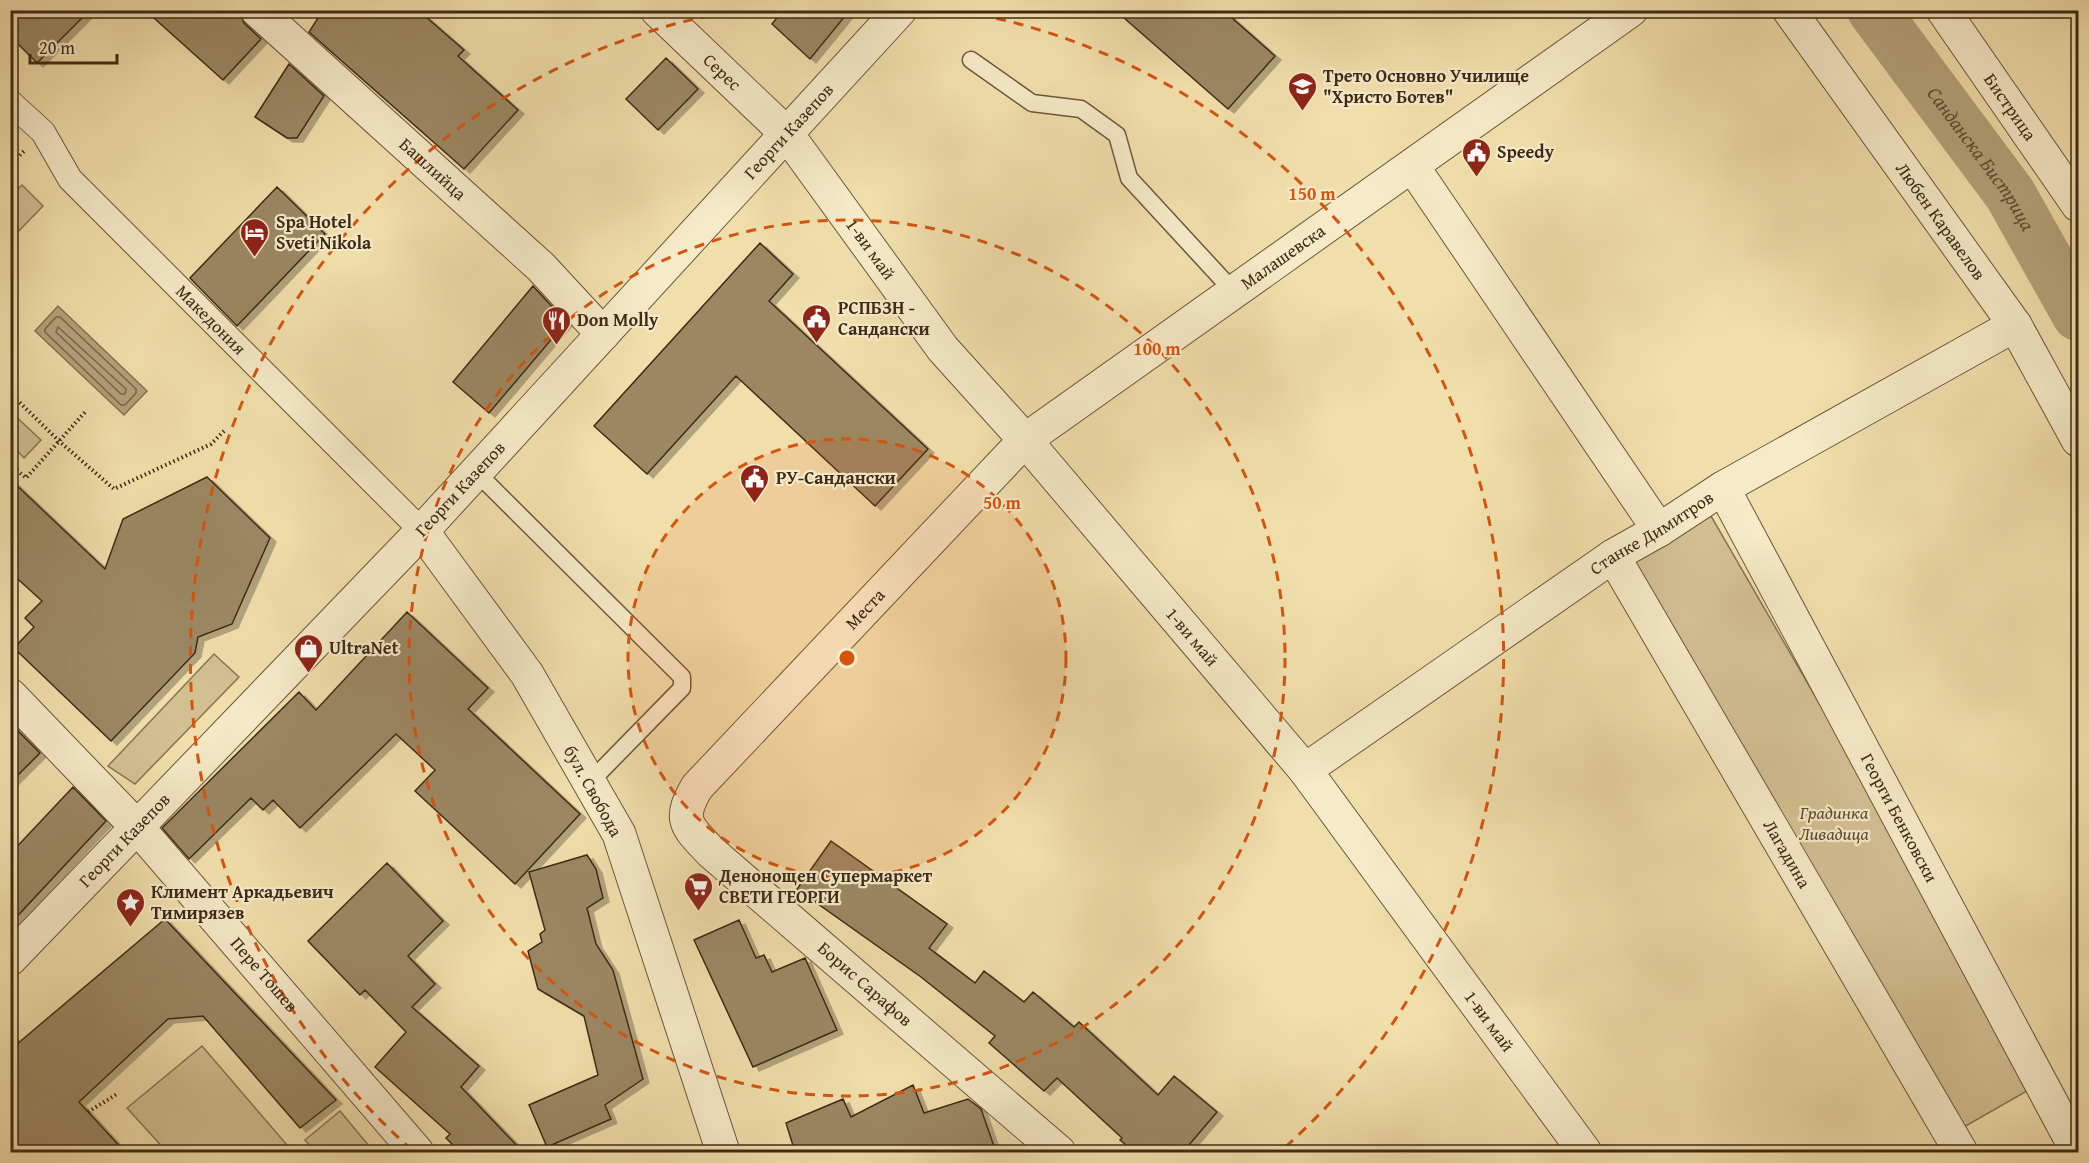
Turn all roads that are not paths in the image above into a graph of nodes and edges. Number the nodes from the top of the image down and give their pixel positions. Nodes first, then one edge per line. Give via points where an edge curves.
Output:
1 (257, 10) edge
2 (657, 10) edge
3 (900, 10) edge
4 (1631, 10) edge
5 (1789, 10) edge
6 (1943, 10) edge
7 (971, 60) dead end
8 (10, 102) edge
9 (787, 134) junction
10 (1413, 167) junction
11 (2079, 205) edge
12 (1235, 294) junction
13 (2015, 325) junction
14 (603, 334) junction
15 (2079, 440) edge
16 (1025, 441) junction
17 (476, 472) junction
18 (1723, 488) junction
19 (1659, 530) junction
20 (422, 531) junction
21 (1613, 556) junction
22 (10, 695) edge
23 (1305, 770) junction
24 (589, 783) junction
25 (685, 807) joint
26 (138, 828) junction
27 (10, 959) edge
28 (2073, 1148) edge
29 (417, 1152) edge
30 (723, 1152) edge
31 (1059, 1152) edge
32 (1585, 1152) edge
33 (1961, 1152) edge

1 - 14 street, Башлийца via 541,267
2 - 9 street, Серес
3 - 9 street, Георги Казепов
4 - 10 street, Малашевска
5 - 13 street, Любен Каравелов
6 - 11 street, Бистрица
7 - 12 lane via 1032,103 1081,109 1117,135 1129,177
8 - 20 street, Македония via 43,132 70,178
9 - 14 street, Георги Казепов
9 - 16 street, 1-ви май via 944,350
10 - 12 street, Малашевска
10 - 19 street
12 - 16 street, Малашевска
13 - 15 street, Любен Каравелов
13 - 18 street, Станке Димитров
14 - 17 street, Георги Казепов
16 - 23 street, 1-ви май
16 - 25 street, Места via 697,788
17 - 20 street, Георги Казепов
17 - 24 lane via 682,677 682,688
18 - 19 street, Станке Димитров
18 - 28 street, Георги Бенковски
19 - 21 street, Станке Димитров
20 - 24 street, бул. Свобода via 527,674
20 - 26 street, Георги Казепов
21 - 23 street, Станке Димитров
21 - 33 street, Лагадина
22 - 26 street, Пере Тошев
23 - 32 street, 1-ви май
24 - 30 street, бул. Свобода via 619,834
25 - 31 street, Борис Сарафов via 688,827 711,852
26 - 27 street, Георги Казепов
26 - 29 street, Пере Тошев

